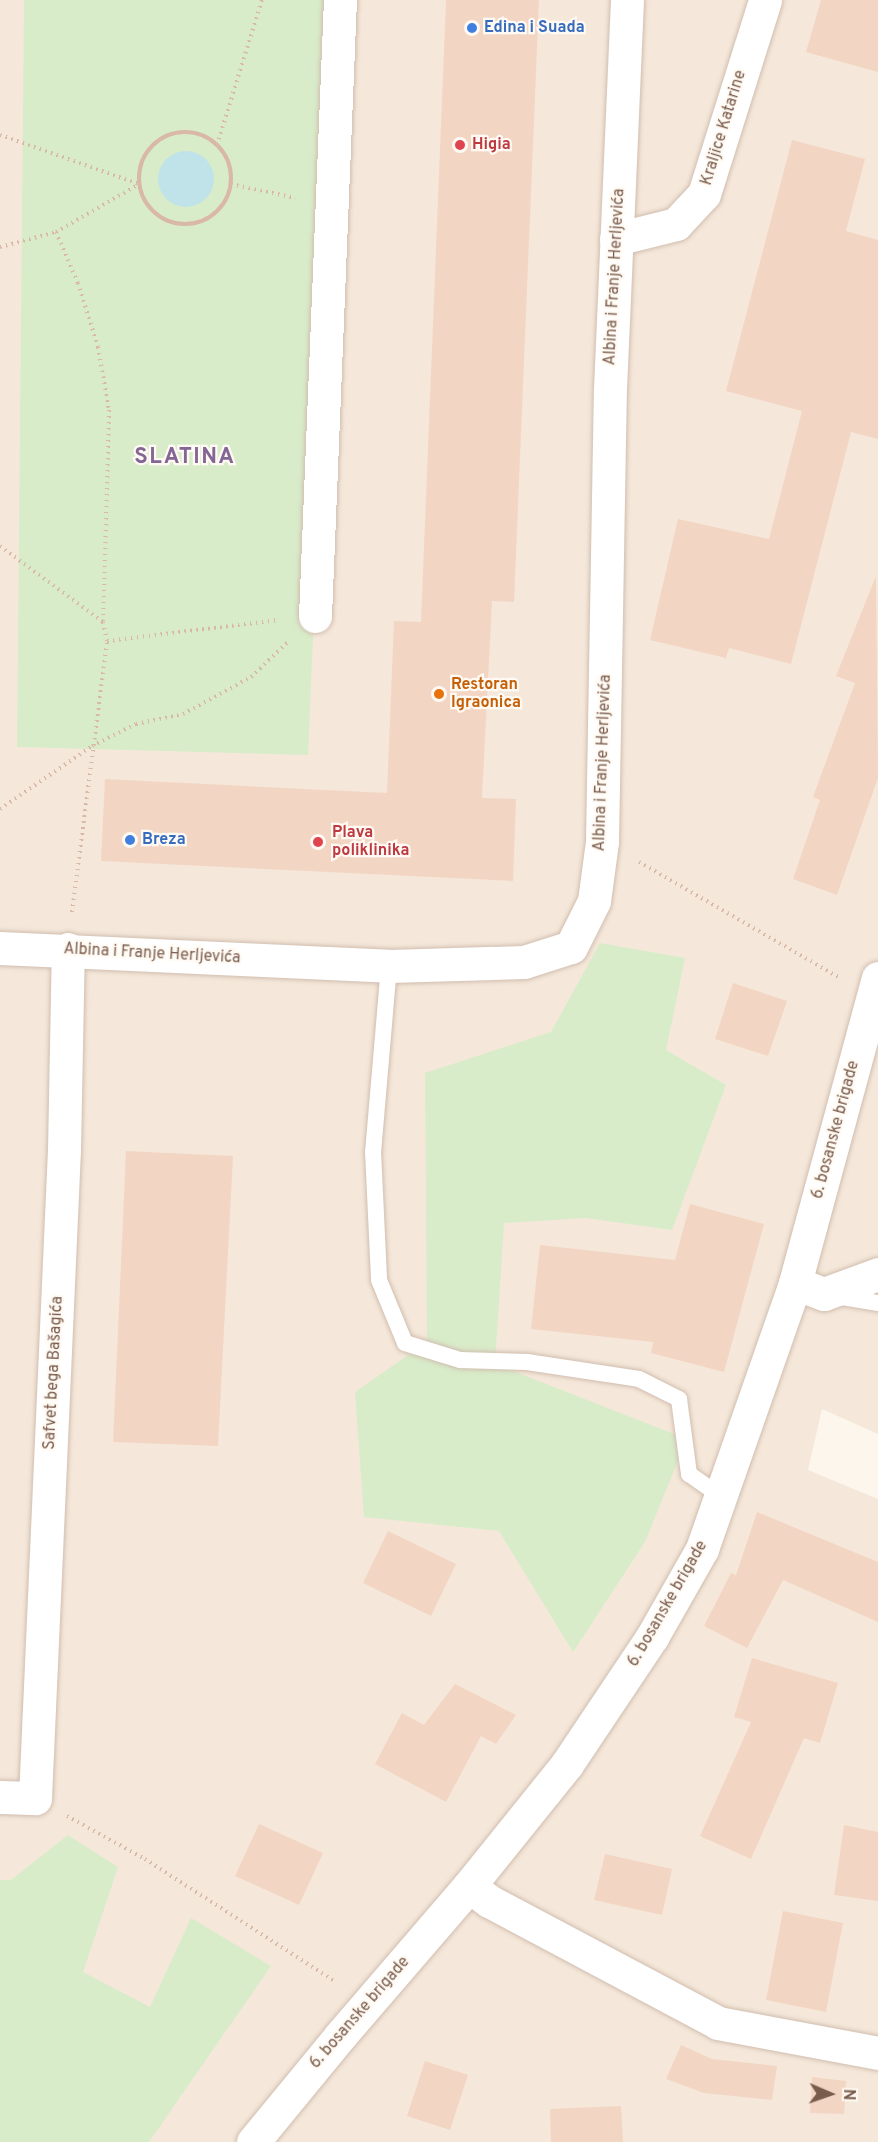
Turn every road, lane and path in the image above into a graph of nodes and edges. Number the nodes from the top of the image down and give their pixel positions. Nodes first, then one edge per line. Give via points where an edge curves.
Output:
1 (262, 0) edge
2 (340, 0) edge
3 (627, 0) edge
4 (765, 0) edge
5 (0, 135) edge
6 (217, 145) junction
7 (139, 184) junction
8 (231, 184) junction
9 (331, 206) junction
10 (56, 232) junction
11 (616, 239) junction
12 (0, 247) edge
13 (0, 546) edge
14 (315, 616) junction
15 (103, 622) junction
16 (107, 641) junction
17 (93, 746) junction
18 (0, 809) edge
19 (602, 842) junction
20 (0, 948) edge
21 (68, 949) junction
22 (389, 966) junction
23 (862, 980) edge
24 (878, 1274) edge
25 (809, 1288) junction
26 (878, 1303) edge
27 (721, 1496) junction
28 (0, 1797) edge
29 (35, 1798) junction
30 (469, 1886) junction
31 (333, 1980) dead end
32 (878, 2053) edge
33 (265, 2134) edge

1 - 6 path
2 - 9 street
3 - 11 street, Albina i Franje Herljevića
4 - 11 street, Kraljice Katarine via 704,194 676,224
5 - 7 path
6 - 7 path via 195,133 170,135 150,148 143,160
6 - 8 path via 231,170
7 - 8 path via 152,211 178,224 207,220 227,198
7 - 10 path
8 - 9 path
9 - 14 street
10 - 12 path
10 - 15 path via 78,283 98,347 109,410
11 - 19 street, Albina i Franje Herljevića
13 - 15 path
14 - 16 path
14 - 17 path via 251,677 183,714 136,724
15 - 16 path
16 - 17 path
17 - 18 path
17 - 21 path
19 - 22 street, Albina i Franje Herljevića via 594,901 571,947 524,962
19 - 23 path
20 - 21 street, Albina i Franje Herljevića
21 - 22 street, Albina i Franje Herljevića
21 - 29 street, Safvet bega Bašagića via 63,1161
22 - 27 lane via 374,1163 379,1280 405,1342 460,1360 527,1362 639,1379 679,1399 689,1474
23 - 25 street, 6. bosanske brigade
24 - 25 street
25 - 26 lane
25 - 27 street, 6. bosanske brigade
27 - 30 street, 6. bosanske brigade via 702,1549 652,1637 567,1764
28 - 29 street
29 - 31 path via 145,1859
30 - 32 street via 509,1912 718,2023
30 - 33 street, 6. bosanske brigade

